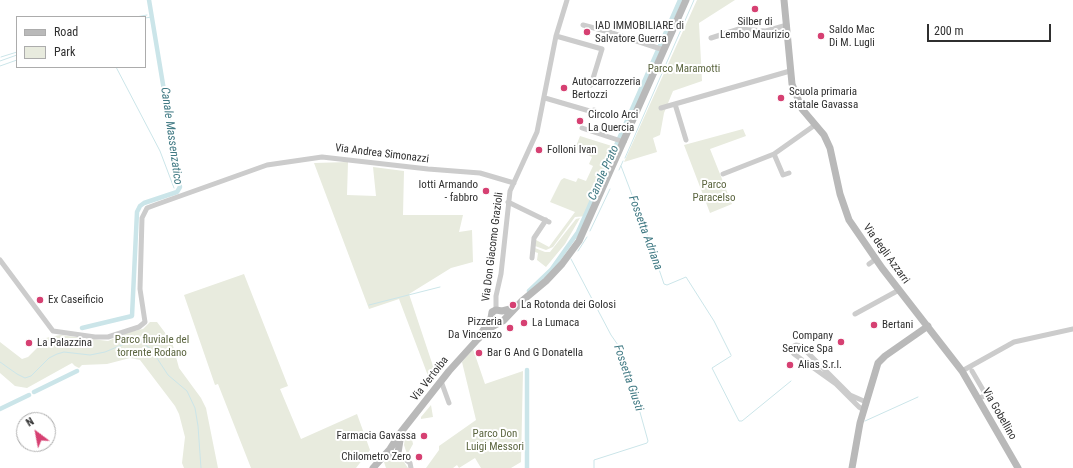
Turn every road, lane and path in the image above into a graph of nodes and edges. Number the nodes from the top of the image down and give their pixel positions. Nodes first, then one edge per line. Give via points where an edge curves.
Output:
1 (567, 0) edge
2 (686, 0) edge
3 (784, 0) edge
4 (583, 25) dead end
5 (787, 25) junction
6 (556, 36) junction
7 (711, 38) dead end
8 (661, 48) junction
9 (790, 71) junction
10 (591, 85) dead end
11 (546, 98) junction
12 (675, 104) junction
13 (662, 108) dead end
14 (594, 110) dead end
15 (815, 124) junction
16 (582, 128) dead end
17 (686, 140) dead end
18 (622, 141) junction
19 (774, 154) junction
20 (790, 173) dead end
21 (723, 174) dead end
22 (514, 183) junction
23 (508, 202) junction
24 (532, 258) dead end
25 (876, 259) junction
26 (0, 260) edge
27 (869, 264) dead end
28 (899, 290) junction
29 (516, 307) junction
30 (499, 311) junction
31 (855, 314) dead end
32 (504, 319) junction
33 (494, 321) junction
34 (928, 326) junction
35 (1073, 329) edge
36 (962, 370) junction
37 (972, 371) dead end
38 (441, 381) junction
39 (978, 399) junction
40 (449, 403) dead end
41 (865, 406) junction
42 (396, 451) junction
43 (373, 468) edge
44 (411, 468) edge
45 (852, 468) edge
46 (1018, 468) edge

1 - 6 street, Via Don Giacomo Grazioli
2 - 8 street
3 - 5 street, Via degli Azzarri
4 - 8 street
5 - 7 street via 766,31 739,29
5 - 9 street, Via degli Azzarri
6 - 10 street via 602,49
6 - 11 street, Via Don Giacomo Grazioli
8 - 18 street
9 - 12 street
9 - 15 street, Via degli Azzarri via 799,103
11 - 14 street via 593,112
11 - 22 street, Via Don Giacomo Grazioli via 537,132
12 - 13 street
12 - 17 street
15 - 19 street
15 - 25 street, Via degli Azzarri via 830,148 846,214
16 - 18 street
18 - 29 street via 579,241 552,276
19 - 20 street via 783,175
19 - 21 street
22 - 23 street, Via Don Giacomo Grazioli
22 - 26 street, Via Andrea Simonazzi via 480,173 322,157 267,165 151,206 144,212 141,222 140,289 145,322 139,327 108,337 95,338 53,331
23 - 24 street via 548,221 534,239
23 - 30 street, Via Don Giacomo Grazioli via 501,274 496,296
25 - 27 street
25 - 28 street, Via degli Azzarri
28 - 31 street
28 - 34 street, Via degli Azzarri
29 - 30 street
29 - 32 street
30 - 32 street
30 - 33 street via 491,314
32 - 33 street
33 - 38 street, Via Vertoiba
34 - 36 street, Via degli Azzarri
34 - 41 street via 878,363
35 - 36 street via 1014,342
36 - 39 street, Via Gobellino
37 - 39 street via 986,395
38 - 40 street
38 - 42 street, Via Vertoiba via 401,432
39 - 46 street, Via Gobellino
41 - 41 street via 850,396 801,346 792,347 794,354 836,384 859,407
41 - 45 street
42 - 43 street via 380,459
42 - 44 street via 410,463

